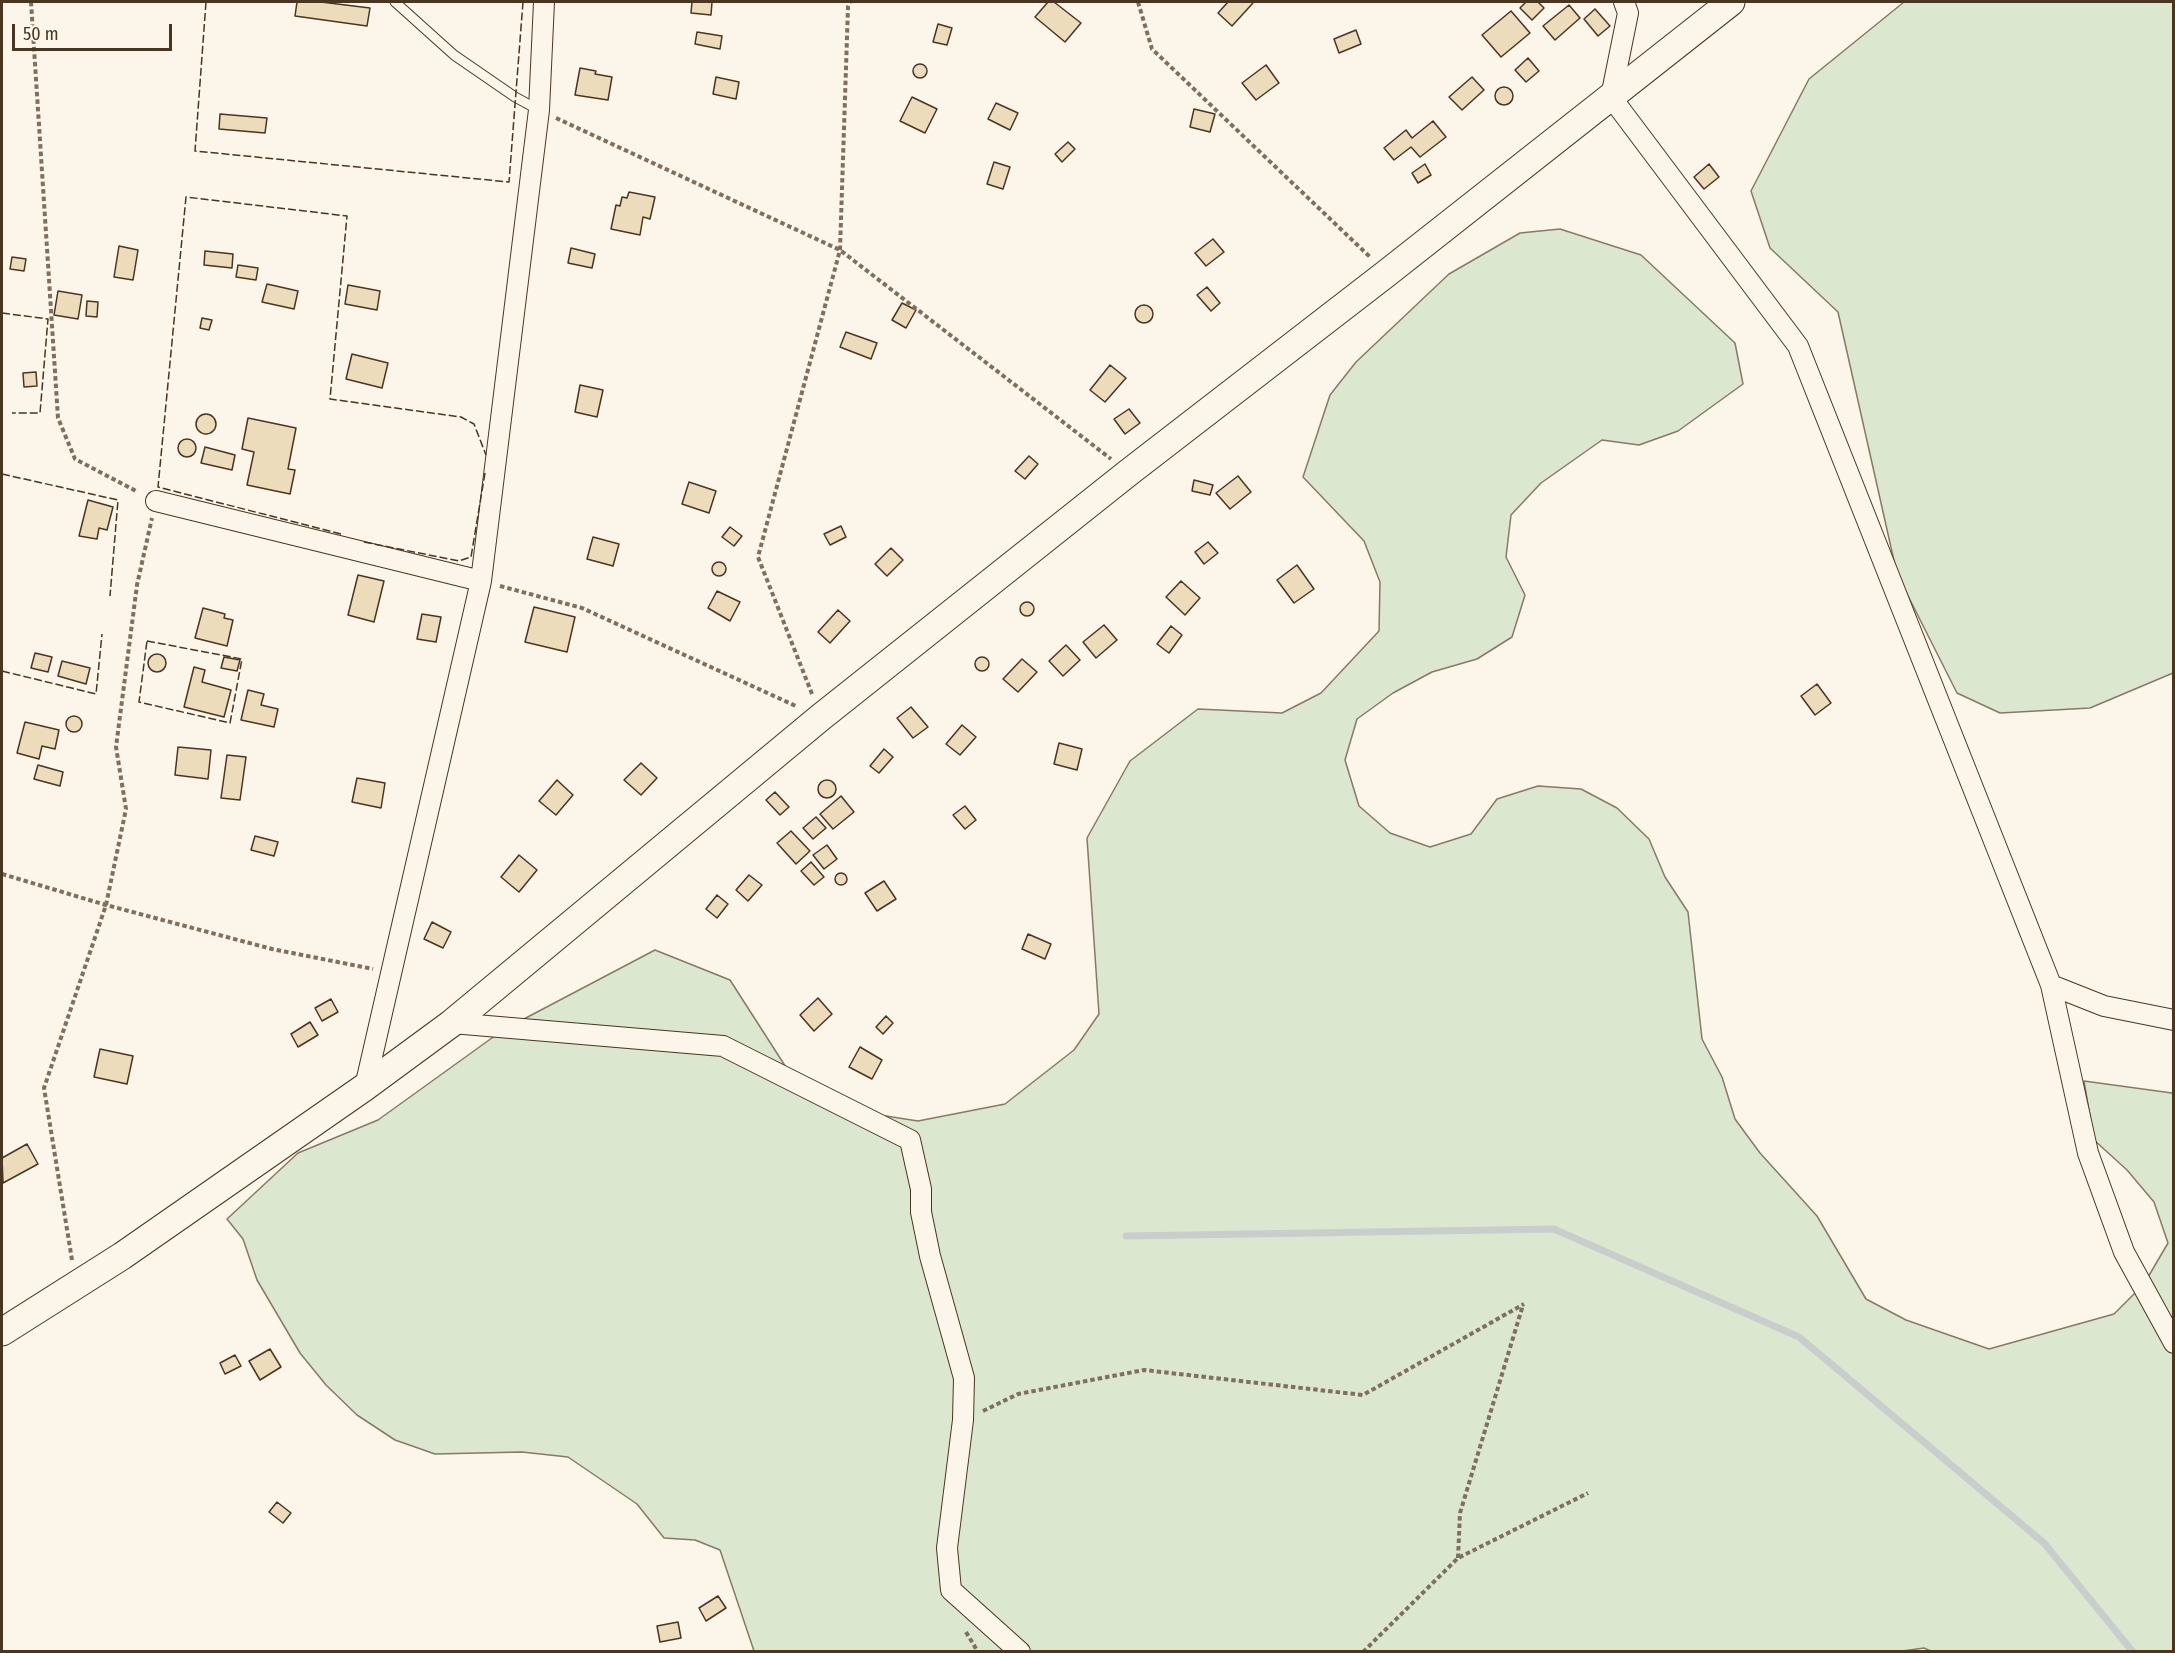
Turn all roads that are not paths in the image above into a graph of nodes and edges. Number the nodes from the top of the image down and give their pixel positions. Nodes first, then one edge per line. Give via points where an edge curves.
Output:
1 (395, 2) edge
2 (544, 2) edge
3 (1624, 2) edge
4 (1731, 2) edge
5 (1611, 97) junction
6 (539, 110) junction
7 (156, 501) road end
8 (481, 581) junction
9 (2051, 985) junction
10 (2174, 1020) edge
11 (452, 1023) junction
12 (365, 1087) junction
13 (2, 1332) edge
14 (2174, 1343) edge
15 (1020, 1652) edge

1 - 6 lane via 453,55
2 - 6 street
3 - 5 street via 1628,13
4 - 5 street
5 - 9 street via 1798,346
5 - 11 street via 821,717
6 - 8 street
7 - 8 street
8 - 12 street
9 - 10 street via 2104,1006
9 - 14 street via 2088,1153 2124,1252
11 - 12 street
11 - 15 street via 723,1046 910,1140 930,1256 964,1378 963,1420 947,1548 951,1590
12 - 13 street via 122,1256

